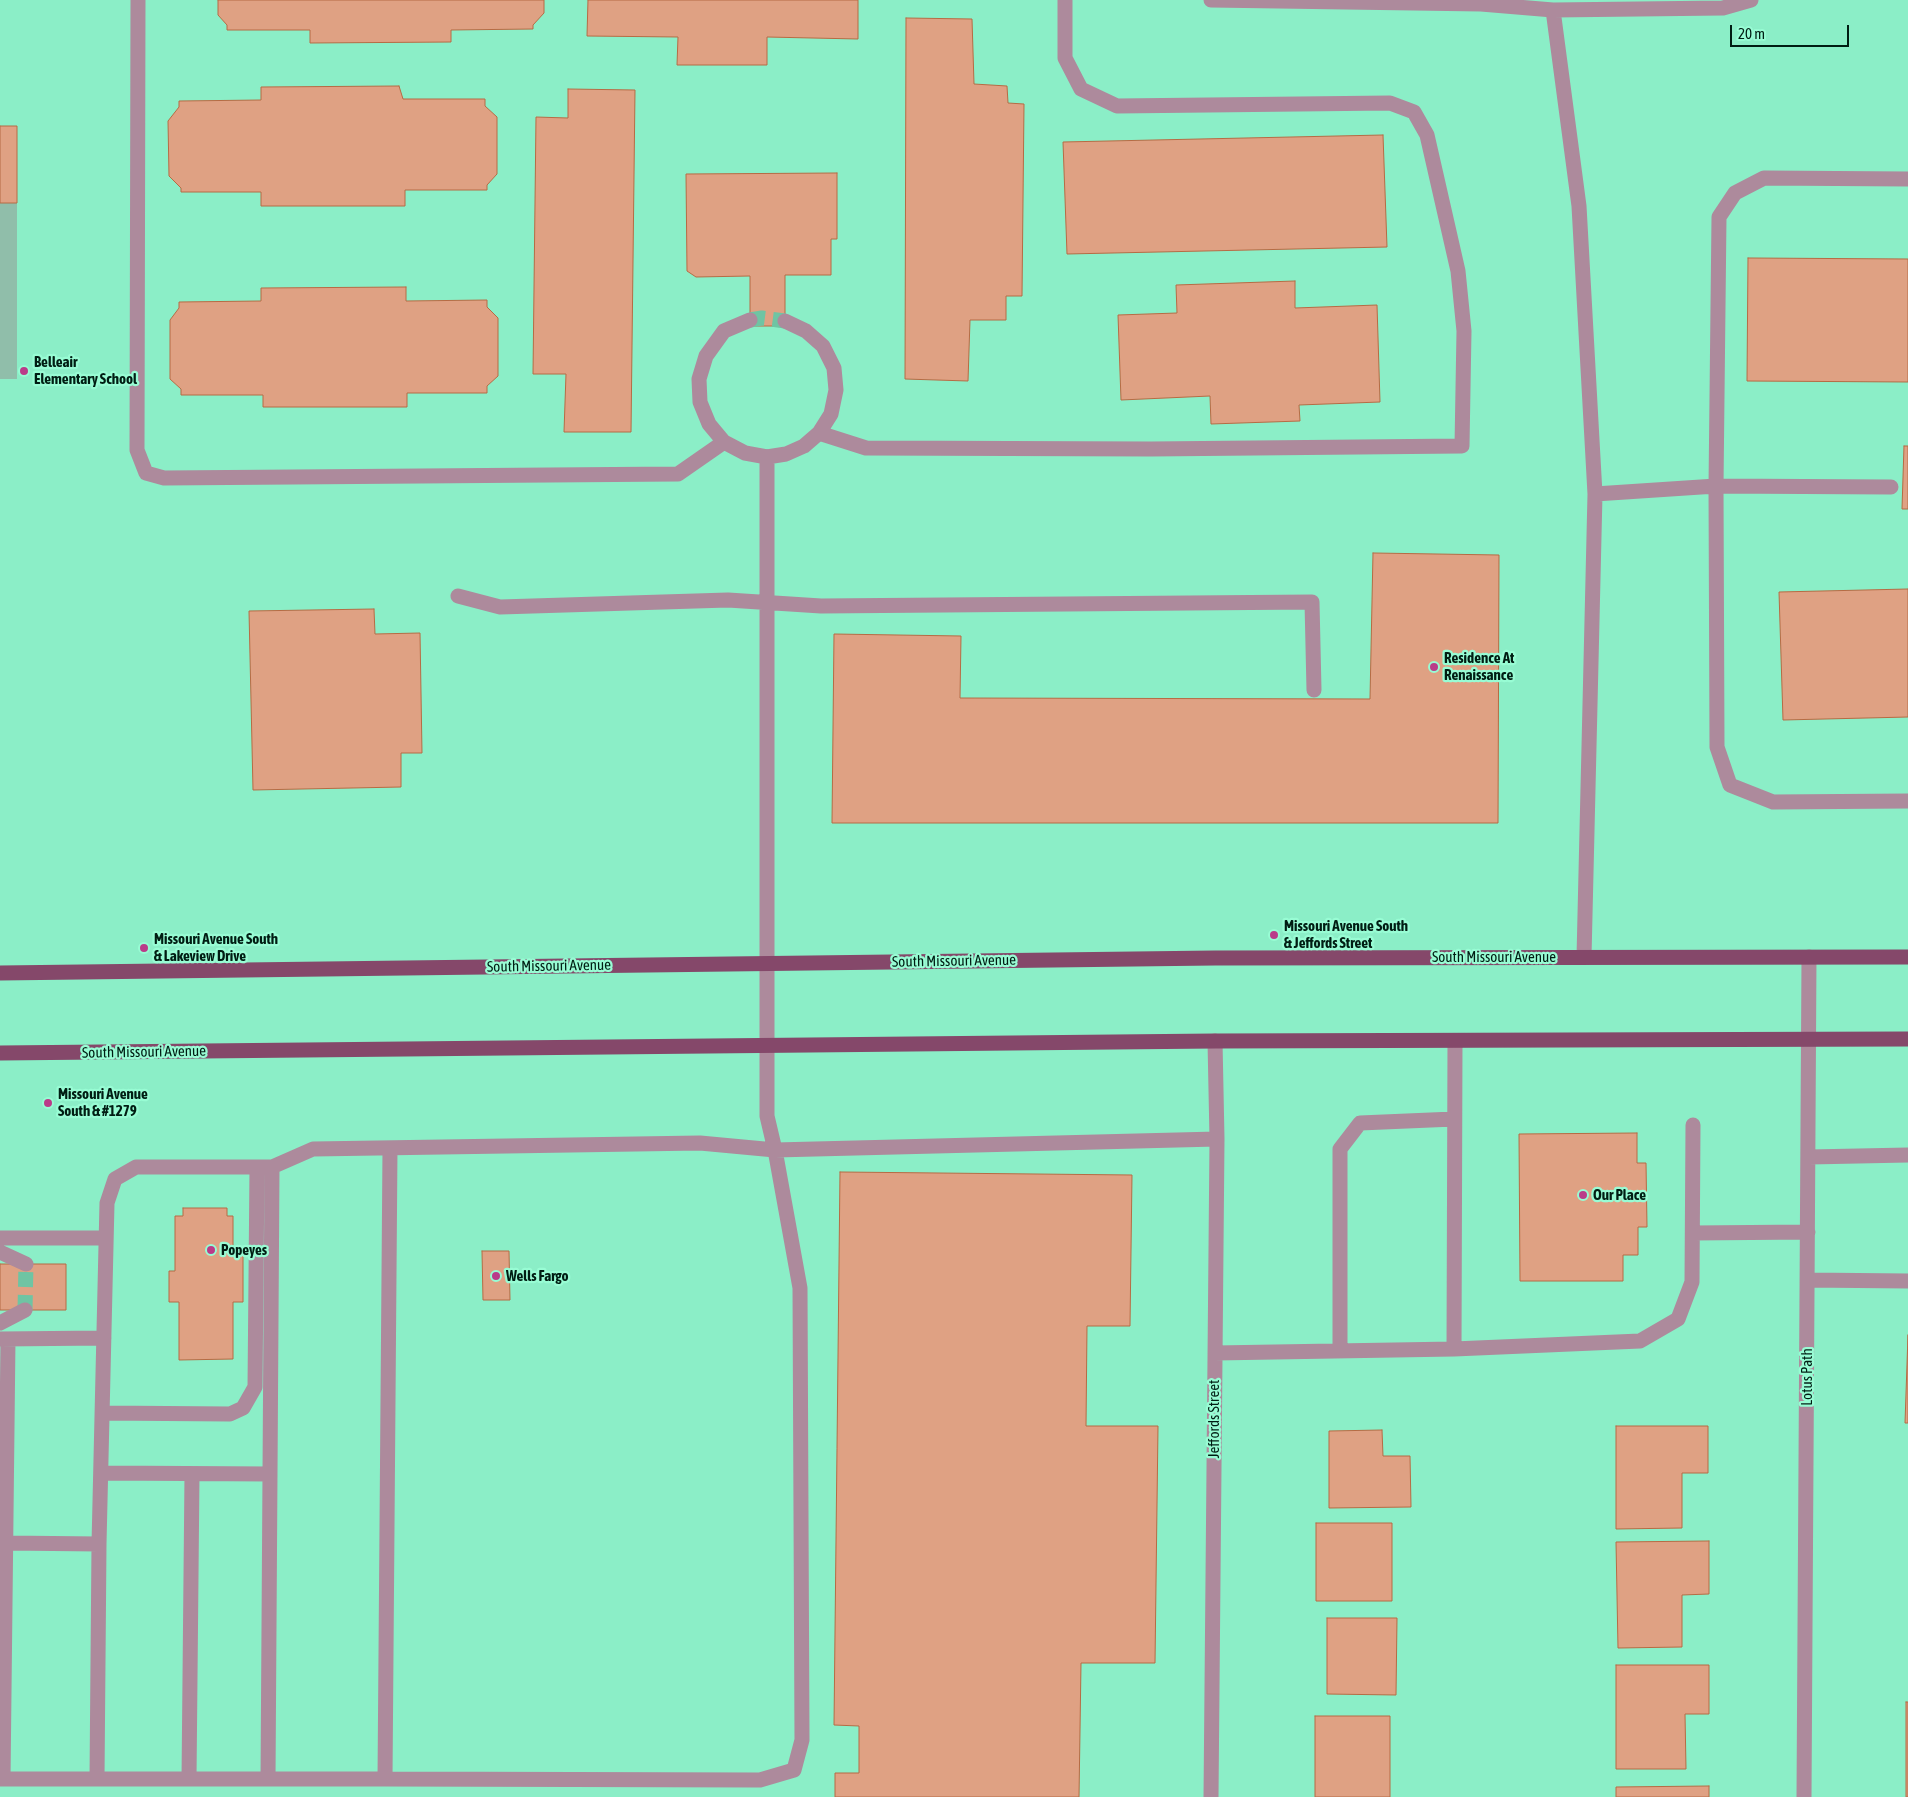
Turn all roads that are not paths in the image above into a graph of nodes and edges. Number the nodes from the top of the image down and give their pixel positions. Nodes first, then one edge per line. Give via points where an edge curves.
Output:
1 (138, 0) edge
2 (1065, 0) edge
3 (1211, 0) edge
4 (1751, 0) edge
5 (1553, 10) junction
6 (1908, 179) edge
7 (750, 320) tunnel mouth
8 (785, 321) tunnel mouth
9 (818, 434) junction
10 (724, 442) junction
11 (768, 457) junction
12 (1716, 486) junction
13 (1891, 487) dead end
14 (1595, 494) junction
15 (458, 596) dead end
16 (768, 603) junction
17 (1314, 690) dead end
18 (1908, 801) edge
19 (1908, 956) edge
20 (1584, 957) junction
21 (1809, 957) junction
22 (767, 963) junction
23 (0, 973) edge
24 (1809, 1040) junction
25 (1908, 1040) edge
26 (1215, 1041) junction
27 (1455, 1041) junction
28 (766, 1046) junction
29 (0, 1053) edge
30 (1454, 1119) junction
31 (1694, 1125) dead end
32 (1217, 1140) junction
33 (390, 1148) junction
34 (775, 1150) junction
35 (1908, 1155) edge
36 (1809, 1157) junction
37 (264, 1167) junction
38 (1808, 1232) junction
39 (1693, 1233) junction
40 (0, 1238) edge
41 (106, 1238) junction
42 (0, 1252) edge
43 (26, 1264) dead end
44 (1807, 1280) junction
45 (1908, 1281) edge
46 (26, 1310) dead end
47 (0, 1323) edge
48 (104, 1338) junction
49 (4, 1339) edge
50 (1454, 1349) junction
51 (1340, 1350) junction
52 (1215, 1354) junction
53 (102, 1413) junction
54 (101, 1473) junction
55 (192, 1474) junction
56 (270, 1474) junction
57 (3, 1512) edge
58 (6, 1543) junction
59 (100, 1544) junction
60 (2, 1779) edge
61 (97, 1779) junction
62 (189, 1779) junction
63 (268, 1779) junction
64 (385, 1779) junction
65 (1211, 1797) edge
66 (1804, 1797) edge

1 - 10 street via 138,450 146,473 164,478 678,474
2 - 9 street via 1066,58 1081,89 1116,106 1390,103 1414,112 1427,135 1458,271 1464,331 1462,446 866,448
3 - 5 street via 1481,4
4 - 5 street via 1723,8
5 - 14 street via 1579,206
6 - 12 street via 1764,178 1735,193 1719,217
7 - 10 street via 724,331 706,356 699,379 700,402 708,424
8 - 9 street via 806,331 823,346 834,368 836,390 831,414
9 - 11 street via 804,446
10 - 11 street via 744,453
11 - 16 street
12 - 13 street
12 - 14 street
12 - 18 street via 1717,747 1730,785 1773,802
14 - 20 street
15 - 16 street via 500,607 728,600
16 - 17 street via 821,606 1312,602
16 - 22 street
19 - 21 main road, South Missouri Avenue
20 - 21 main road, South Missouri Avenue
20 - 22 main road, South Missouri Avenue
21 - 24 street, Lotus Path
22 - 23 main road, South Missouri Avenue
22 - 28 street
24 - 25 main road, South Missouri Avenue
24 - 27 main road, South Missouri Avenue
24 - 36 street, Lotus Path
26 - 27 main road, South Missouri Avenue
26 - 28 main road, South Missouri Avenue
26 - 32 street, Jeffords Street
27 - 30 street
28 - 29 main road, South Missouri Avenue
28 - 34 street via 767,1116
30 - 50 street
30 - 51 street via 1360,1123 1340,1149
31 - 39 street
32 - 34 street
32 - 52 street, Jeffords Street
33 - 34 street via 700,1143
33 - 37 street via 313,1149
33 - 64 street
34 - 64 street via 800,1288 802,1740 794,1770 760,1780
35 - 36 street
36 - 38 street, Lotus Path
37 - 41 street via 136,1167 115,1179 107,1204
37 - 53 street via 255,1387 243,1408 230,1414
37 - 56 street
38 - 39 street
38 - 44 street, Lotus Path
39 - 50 street via 1692,1282 1678,1319 1640,1341
40 - 41 street
41 - 48 street
42 - 43 street
44 - 45 street
44 - 66 street, Lotus Path
46 - 47 street
48 - 49 street
48 - 53 street
49 - 57 street
50 - 51 street
51 - 52 street
52 - 65 street, Jeffords Street
53 - 54 street
54 - 55 street
54 - 59 street
55 - 56 street
55 - 62 street
56 - 63 street
57 - 58 street
58 - 59 street
58 - 60 street
59 - 61 street
60 - 61 street
61 - 62 street
62 - 63 street
63 - 64 street

